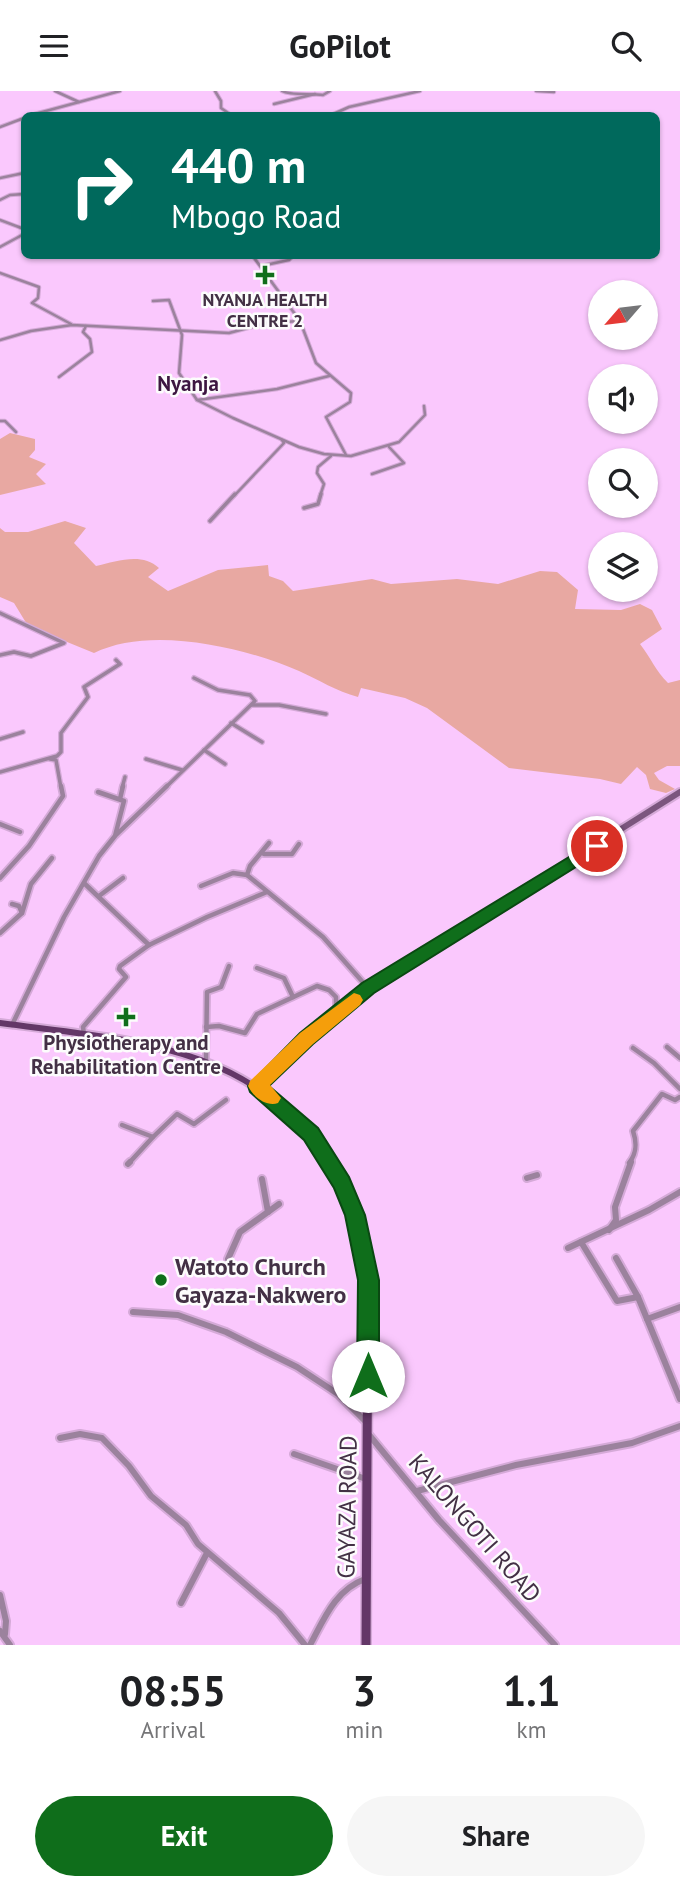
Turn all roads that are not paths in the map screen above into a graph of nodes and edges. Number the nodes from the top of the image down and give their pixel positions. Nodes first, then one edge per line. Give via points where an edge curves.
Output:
1 (55, 91) edge
2 (120, 91) edge
3 (215, 91) edge
4 (282, 91) edge
5 (330, 91) edge
6 (420, 91) edge
7 (536, 91) edge
8 (554, 92) edge
9 (316, 94) junction
10 (80, 102) junction
11 (274, 104) dead end
12 (42, 112) edge
13 (227, 112) edge
14 (338, 112) edge
15 (21, 119) edge
16 (0, 127) edge
17 (21, 174) edge
18 (0, 178) edge
19 (21, 194) edge
20 (0, 200) edge
21 (0, 221) edge
22 (21, 228) edge
23 (21, 236) edge
24 (0, 247) edge
25 (255, 259) edge
26 (290, 259) edge
27 (261, 266) junction
28 (0, 274) edge
29 (153, 301) dead end
30 (300, 321) junction
31 (72, 325) junction
32 (87, 325) junction
33 (180, 329) junction
34 (0, 340) edge
35 (330, 376) junction
36 (59, 377) dead end
37 (197, 400) junction
38 (424, 406) dead end
39 (0, 421) edge
40 (16, 432) dead end
41 (282, 440) junction
42 (389, 447) junction
43 (346, 454) junction
44 (335, 455) junction
45 (372, 474) dead end
46 (304, 508) dead end
47 (210, 521) dead end
48 (0, 613) edge
49 (0, 655) edge
50 (116, 660) dead end
51 (194, 678) dead end
52 (251, 705) junction
53 (315, 705) dead end
54 (314, 713) junction
55 (326, 714) dead end
56 (231, 723) junction
57 (23, 732) dead end
58 (0, 739) edge
59 (262, 742) dead end
60 (204, 750) junction
61 (50, 758) junction
62 (146, 759) dead end
63 (225, 764) dead end
64 (182, 770) junction
65 (0, 772) edge
66 (125, 777) dead end
67 (98, 792) dead end
68 (680, 792) edge
69 (120, 799) junction
70 (0, 824) edge
71 (20, 832) dead end
72 (115, 835) junction
73 (269, 842) dead end
74 (299, 845) dead end
75 (264, 854) junction
76 (52, 858) dead end
77 (247, 875) junction
78 (0, 878) edge
79 (123, 878) dead end
80 (85, 884) junction
81 (201, 886) dead end
82 (267, 892) junction
83 (99, 896) junction
84 (12, 904) dead end
85 (22, 913) junction
86 (0, 933) edge
87 (149, 945) junction
88 (229, 966) dead end
89 (257, 968) dead end
90 (368, 988) junction
91 (293, 997) junction
92 (337, 1014) junction
93 (0, 1023) edge
94 (12, 1025) junction
95 (206, 1027) junction
96 (84, 1035) junction
97 (667, 1047) dead end
98 (633, 1048) dead end
99 (680, 1058) edge
100 (206, 1060) junction
101 (679, 1085) edge
102 (257, 1086) junction
103 (680, 1097) edge
104 (226, 1100) dead end
105 (122, 1125) dead end
106 (153, 1137) junction
107 (128, 1164) dead end
108 (537, 1175) dead end
109 (527, 1178) dead end
110 (262, 1179) dead end
111 (680, 1192) edge
112 (279, 1204) dead end
113 (268, 1212) junction
114 (609, 1230) junction
115 (581, 1242) junction
116 (568, 1248) dead end
117 (616, 1258) dead end
118 (228, 1259) dead end
119 (638, 1297) junction
120 (680, 1307) edge
121 (134, 1312) dead end
122 (647, 1319) junction
123 (680, 1399) edge
124 (368, 1425) junction
125 (680, 1426) edge
126 (368, 1435) junction
127 (60, 1437) dead end
128 (293, 1454) dead end
129 (367, 1479) junction
130 (416, 1491) junction
131 (207, 1552) junction
132 (365, 1579) junction
133 (0, 1595) edge
134 (181, 1602) dead end
135 (2, 1632) edge
136 (10, 1645) edge
137 (308, 1645) edge
138 (366, 1645) edge
139 (555, 1645) edge

1 - 10 street
2 - 10 street
3 - 13 street
4 - 9 street
5 - 9 street
6 - 14 street
7 - 8 street
9 - 11 street
10 - 12 street
15 - 16 street
17 - 18 street
19 - 20 street
21 - 22 street
23 - 24 street
25 - 27 street
26 - 27 street
27 - 30 street
28 - 31 street via 39,287 32,303
29 - 33 street via 169,300
30 - 33 street via 267,323 229,333
30 - 35 street via 313,358
31 - 32 street
31 - 34 street
32 - 33 street
32 - 36 street via 83,332 92,352
33 - 37 street via 179,373
35 - 37 street
35 - 43 street via 351,393 351,401 326,417
37 - 41 street
38 - 42 street via 425,415 402,441
39 - 40 street
41 - 44 street
41 - 47 street
42 - 43 street
42 - 45 street via 404,463
43 - 44 street
44 - 46 street via 318,467 324,484 320,501
48 - 49 street via 64,643 31,656
50 - 61 street via 120,664 84,687 88,697 61,733 61,752
51 - 52 street via 250,695 255,701
52 - 54 street via 287,706
52 - 56 street
53 - 54 street
54 - 55 street
56 - 59 street
56 - 60 street
57 - 58 street
60 - 63 street
60 - 64 street
61 - 65 street
61 - 78 street via 60,766 63,796 29,846
62 - 64 street
64 - 72 street
66 - 69 street
67 - 69 street
68 - 90 main road
69 - 72 street via 124,801
70 - 71 street
72 - 80 street
73 - 75 street
74 - 75 street via 292,854
75 - 77 street
76 - 85 street via 31,884
77 - 81 street via 233,873
77 - 82 street
79 - 83 street
80 - 83 street
80 - 94 street
82 - 87 street via 227,905
82 - 90 street via 323,937
83 - 87 street
84 - 85 street
85 - 86 street
87 - 96 street via 120,966 126,977 90,1017
88 - 95 street via 221,987 207,992
89 - 91 street via 284,978
90 - 92 main road
91 - 92 street via 324,987 338,1000
91 - 95 street via 257,1014 245,1033
92 - 102 main road
93 - 94 main road, GAYAZA ROAD
94 - 96 main road, GAYAZA ROAD
95 - 100 street
96 - 100 main road, GAYAZA ROAD
97 - 99 street
98 - 101 street
100 - 102 main road, GAYAZA ROAD
102 - 124 main road, GAYAZA ROAD via 311,1134 337,1174 355,1215 368,1280
103 - 114 street via 675,1100 662,1094 633,1131 637,1142 634,1157
104 - 106 street via 194,1124 177,1114
105 - 106 street
106 - 107 street
108 - 109 street
110 - 113 street
111 - 114 street
112 - 113 street
113 - 118 street via 240,1232
114 - 115 street
115 - 116 street
115 - 119 street via 617,1301
117 - 119 street
119 - 122 street
120 - 122 street
121 - 124 street via 178,1315 226,1332 315,1378
122 - 123 street
124 - 126 main road, GAYAZA ROAD
125 - 130 street via 606,1450 523,1462
126 - 129 main road, GAYAZA ROAD
126 - 130 street, KALONGOTI ROAD
127 - 131 street via 102,1438
128 - 129 street
129 - 132 main road, GAYAZA ROAD
130 - 139 street, KALONGOTI ROAD
131 - 134 street
131 - 137 street via 279,1613
132 - 137 street via 350,1584 339,1595
132 - 138 main road, GAYAZA ROAD
133 - 135 street via 6,1621
135 - 136 street

